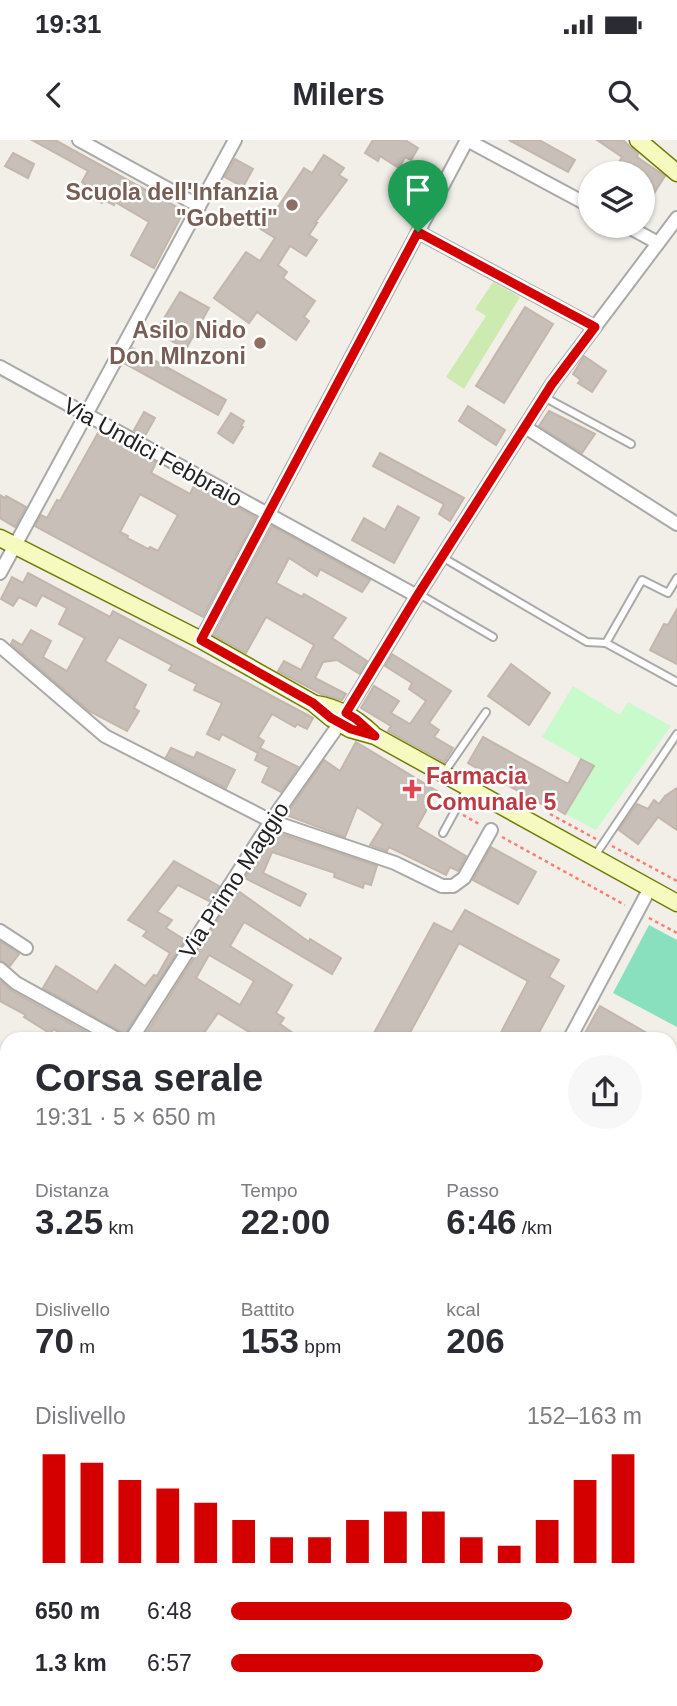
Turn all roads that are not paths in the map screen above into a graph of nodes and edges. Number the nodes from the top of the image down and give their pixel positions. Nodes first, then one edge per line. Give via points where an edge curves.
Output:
1 (79, 140) edge
2 (235, 140) edge
3 (467, 140) edge
4 (638, 140) edge
5 (677, 173) edge
6 (578, 200) edge
7 (199, 205) junction
8 (677, 218) edge
9 (418, 232) junction
10 (649, 238) edge
11 (658, 243) junction
12 (595, 327) junction
13 (0, 368) edge
14 (544, 397) junction
15 (85, 414) junction
16 (524, 427) junction
17 (631, 444) dead end
18 (267, 515) junction
19 (677, 524) edge
20 (0, 527) edge
21 (0, 538) edge
22 (18, 542) junction
23 (442, 557) junction
24 (0, 573) edge
25 (677, 578) edge
26 (418, 594) junction
27 (493, 637) dead end
28 (201, 640) junction
29 (606, 643) junction
30 (0, 646) edge
31 (677, 682) edge
32 (486, 712) dead end
33 (343, 718) junction
34 (676, 736) edge
35 (443, 774) junction
36 (468, 788) junction
37 (271, 821) junction
38 (491, 830) road end
39 (443, 833) dead end
40 (594, 857) junction
41 (650, 888) junction
42 (677, 903) edge
43 (0, 931) edge
44 (26, 948) dead end
45 (0, 969) edge
46 (104, 1032) edge
47 (136, 1032) edge
48 (573, 1032) edge

1 - 7 street
2 - 7 street
3 - 6 street
3 - 9 street
4 - 5 main road
7 - 15 street
8 - 11 street, Via Primo Maggio
9 - 12 street
9 - 18 street
10 - 11 street
11 - 12 street, Via Primo Maggio
12 - 14 street, Via Primo Maggio
13 - 15 street, Via Undici Febbraio
14 - 16 street, Via Primo Maggio
14 - 17 lane
15 - 18 street, Via Undici Febbraio
15 - 22 street
16 - 19 street
16 - 23 street, Via Primo Maggio
18 - 26 street, Via Undici Febbraio
18 - 28 street
20 - 22 main road
21 - 22 main road
22 - 24 street
22 - 28 main road
23 - 26 street, Via Primo Maggio
23 - 29 lane via 587,642
25 - 29 lane via 668,593 642,580
26 - 27 lane
26 - 33 street, Via Primo Maggio
28 - 33 main road via 313,703 336,708
29 - 31 lane
30 - 37 street via 105,736
32 - 35 lane
33 - 35 main road via 356,719 375,736
33 - 37 street, Via Primo Maggio
34 - 40 lane
35 - 36 main road
36 - 39 lane
36 - 40 main road
37 - 38 street via 407,868 442,886 453,886 464,878
37 - 47 street, Via Primo Maggio
40 - 41 main road
41 - 42 main road
41 - 48 street
43 - 44 street
45 - 46 street via 16,984

